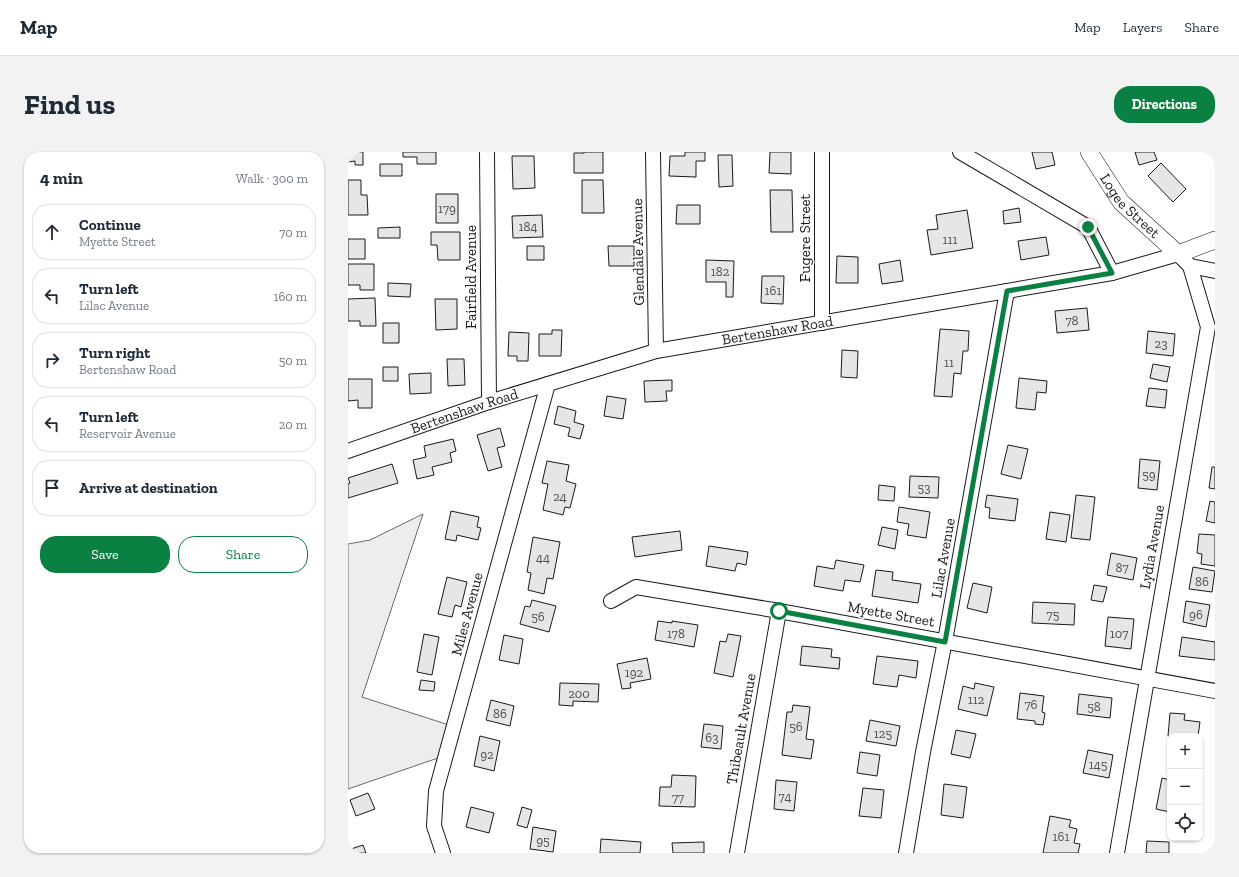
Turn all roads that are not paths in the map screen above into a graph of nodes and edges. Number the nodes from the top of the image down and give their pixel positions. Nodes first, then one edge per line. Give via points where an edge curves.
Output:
1 (487, 152) edge
2 (654, 152) edge
3 (822, 152) edge
4 (960, 152) edge
5 (1089, 152) edge
6 (1215, 240) edge
7 (1178, 254) junction
8 (1190, 266) junction
9 (1215, 271) edge
10 (1112, 273) junction
11 (1007, 291) junction
12 (822, 323) junction
13 (656, 352) junction
14 (548, 384) junction
15 (489, 402) junction
16 (348, 451) edge
17 (611, 601) dead end
18 (779, 611) junction
19 (945, 642) junction
20 (1147, 678) junction
21 (1215, 691) edge
22 (443, 853) edge
23 (737, 853) edge
24 (906, 853) edge
25 (1117, 853) edge

1 - 15 street, Fairfield Avenue
2 - 13 street, Glendale Avenue
3 - 12 street, Fugere Street
4 - 10 street via 1088,227
5 - 7 street, Logee Street via 1120,202
6 - 7 street, Bertenshaw Road
7 - 8 street, Lydia Avenue
7 - 10 street, Bertenshaw Road
8 - 9 street
8 - 20 street, Lydia Avenue via 1208,327
10 - 11 street, Bertenshaw Road
11 - 12 street, Bertenshaw Road
11 - 19 street, Lilac Avenue
12 - 13 street, Bertenshaw Road
13 - 14 street, Bertenshaw Road
14 - 15 street, Bertenshaw Road
14 - 22 street, Miles Avenue via 436,791 434,826
15 - 16 street, Bertenshaw Road
17 - 18 street, Myette Street via 636,587
18 - 19 street, Myette Street
18 - 23 street, Thibeault Avenue
19 - 20 street, Myette Street
19 - 24 street, Lilac Avenue
20 - 21 street, Myette Street
20 - 25 street, Lydia Avenue

